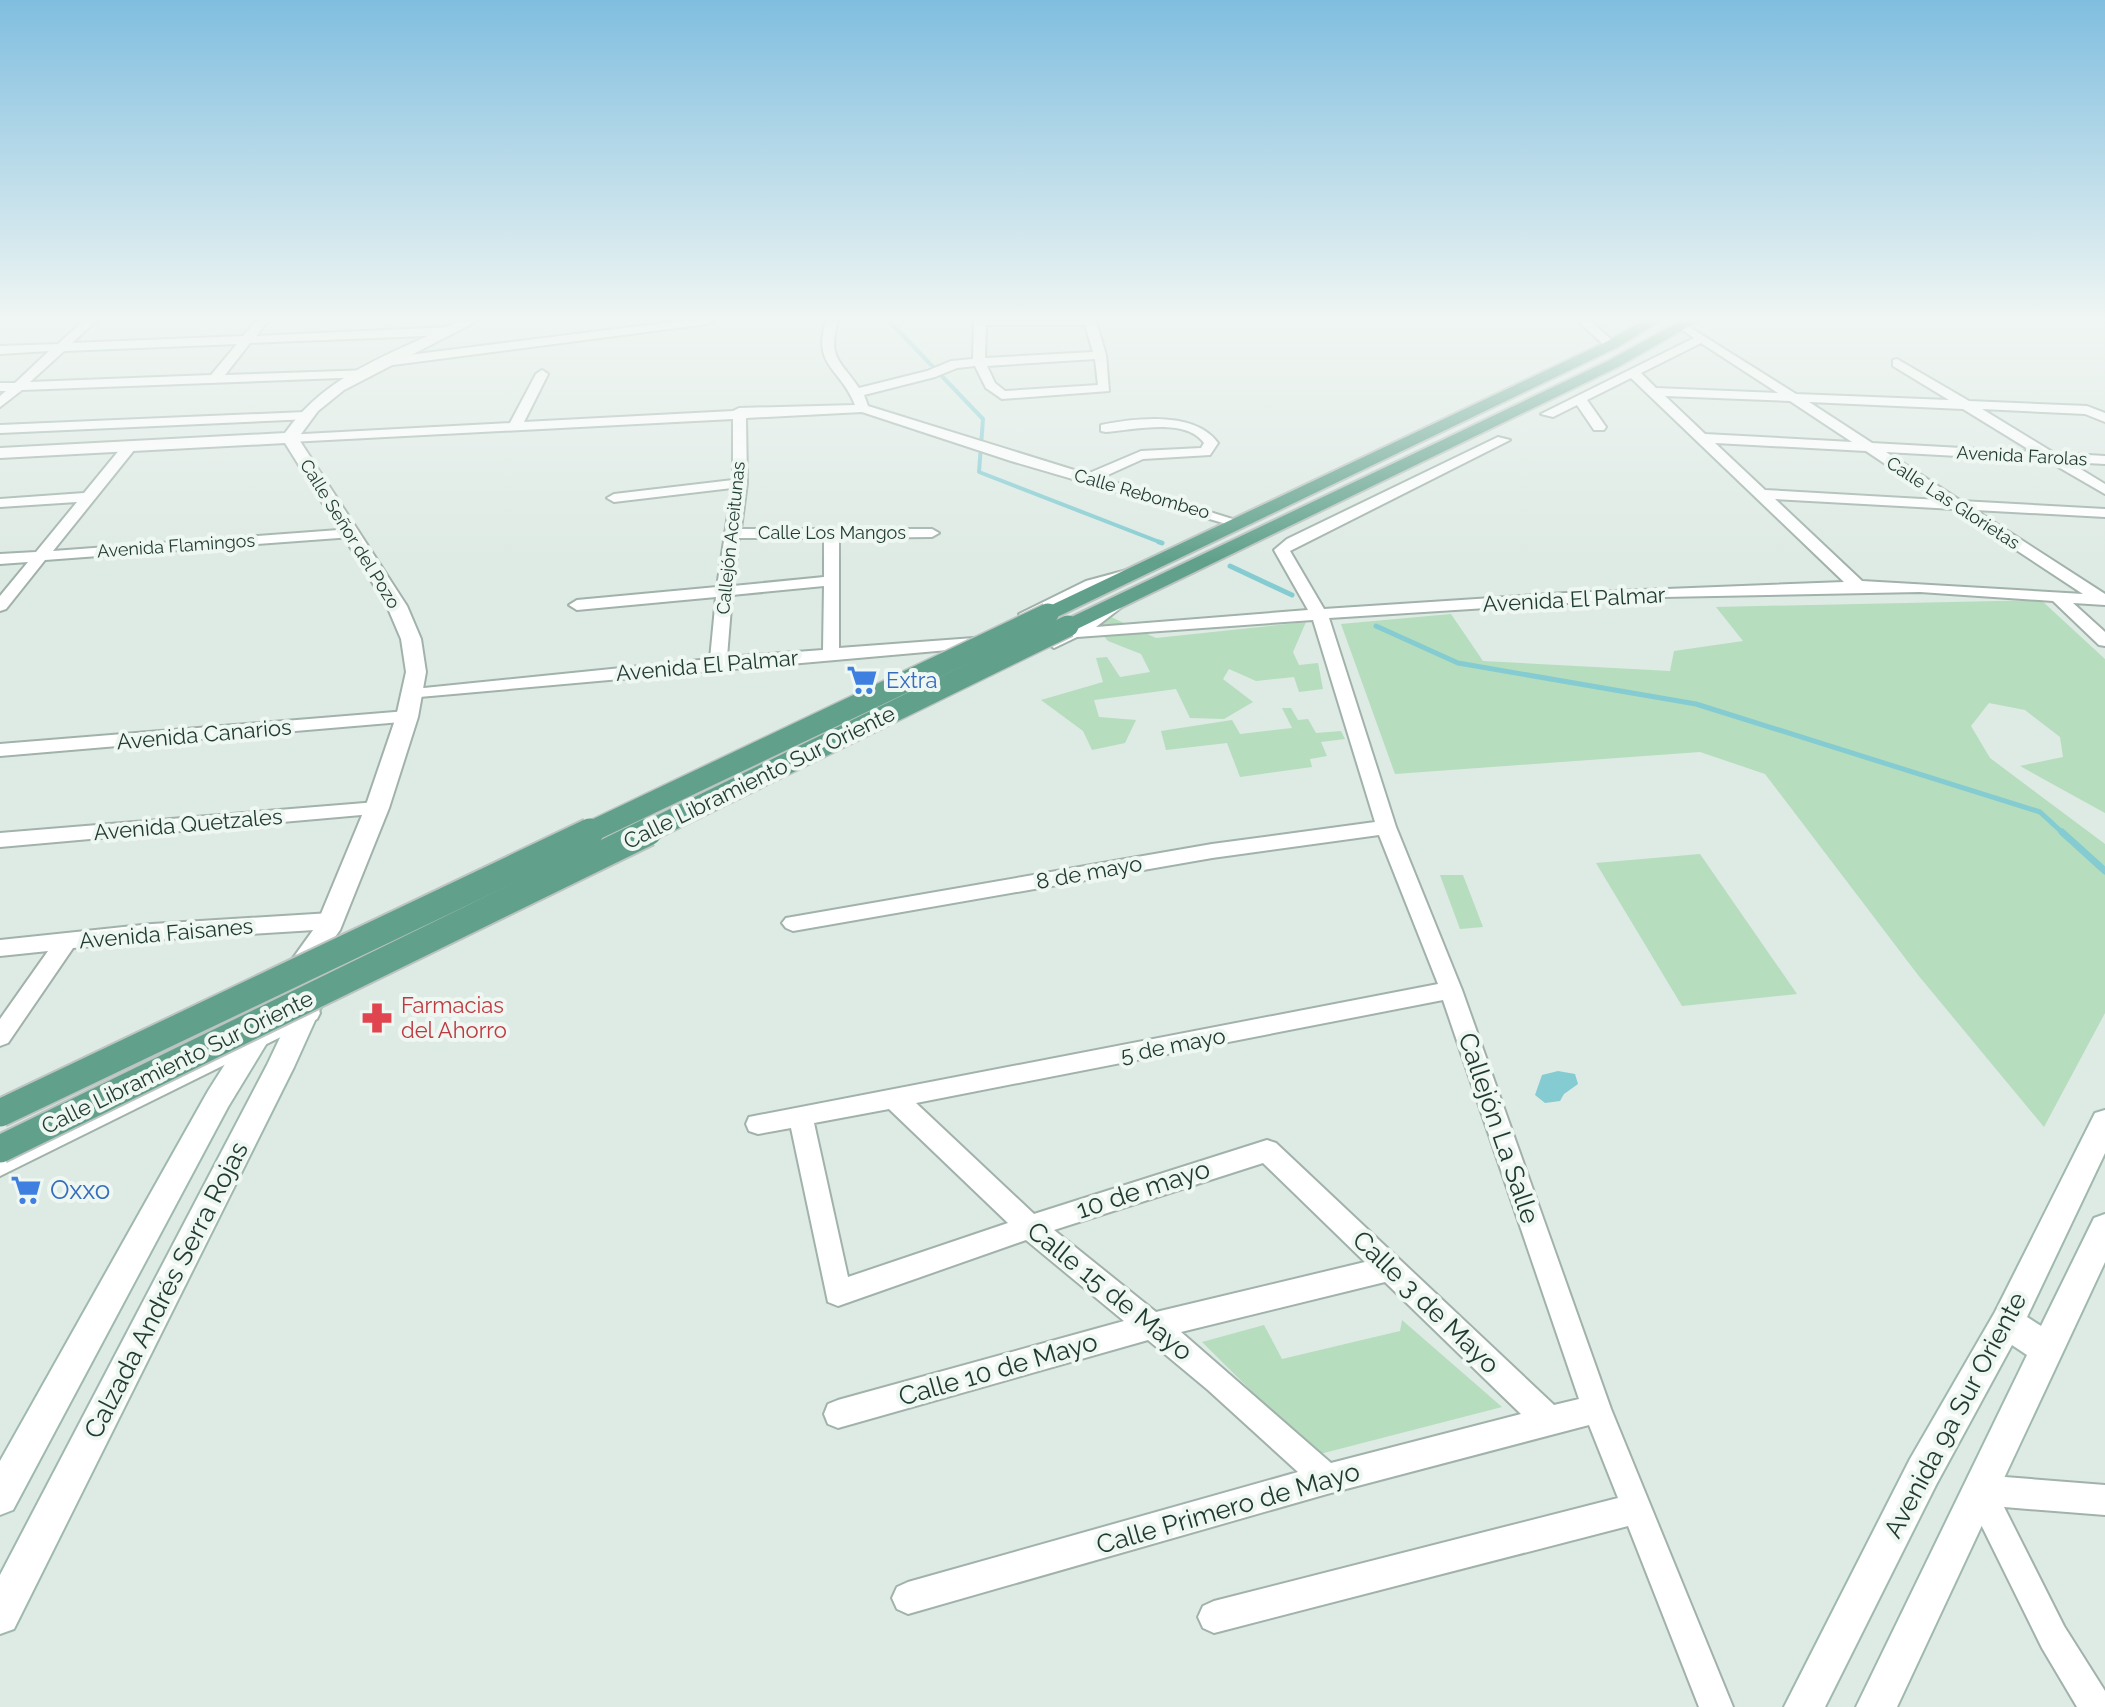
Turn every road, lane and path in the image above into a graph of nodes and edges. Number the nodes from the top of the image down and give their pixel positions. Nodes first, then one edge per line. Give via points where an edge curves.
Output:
1 (320, 401) edge
2 (528, 401) edge
3 (861, 401) edge
4 (1493, 401) edge
5 (1537, 401) edge
6 (1574, 401) edge
7 (1581, 401) edge
8 (1663, 401) edge
9 (1795, 401) edge
10 (1841, 401) edge
11 (1959, 401) edge
12 (1966, 405) junction
13 (863, 408) junction
14 (739, 412) junction
15 (1548, 414) dead end
16 (2100, 415) edge
17 (305, 416) junction
18 (516, 424) junction
19 (1599, 427) dead end
20 (1106, 428) dead end
21 (0, 429) edge
22 (290, 438) junction
23 (1700, 438) junction
24 (1503, 440) dead end
25 (130, 446) junction
26 (1867, 449) junction
27 (0, 453) edge
28 (2056, 458) junction
29 (2105, 460) edge
30 (1090, 478) junction
31 (740, 483) junction
32 (2105, 490) edge
33 (1760, 494) junction
34 (88, 497) junction
35 (614, 498) dead end
36 (0, 503) edge
37 (1958, 506) junction
38 (2105, 513) edge
39 (1235, 522) junction
40 (832, 532) junction
41 (352, 533) junction
42 (932, 533) dead end
43 (732, 534) junction
44 (40, 556) junction
45 (0, 559) edge
46 (1127, 575) junction
47 (831, 581) junction
48 (1858, 586) junction
49 (724, 592) junction
50 (2058, 597) junction
51 (2104, 600) edge
52 (577, 605) dead end
53 (0, 606) edge
54 (1317, 606) junction
55 (1070, 630) junction
56 (1046, 635) dead end
57 (2105, 641) edge
58 (1001, 642) dead end
59 (964, 643) junction
60 (831, 654) junction
61 (718, 663) junction
62 (414, 694) junction
63 (407, 717) junction
64 (0, 750) edge
65 (377, 808) junction
66 (1386, 827) junction
67 (0, 840) edge
68 (793, 923) dead end
69 (66, 942) junction
70 (320, 946) junction
71 (0, 948) edge
72 (1451, 990) junction
73 (305, 1015) junction
74 (0, 1037) edge
75 (254, 1041) junction
76 (896, 1100) junction
77 (0, 1103) edge
78 (0, 1113) edge
79 (800, 1115) junction
80 (2105, 1122) edge
81 (758, 1124) dead end
82 (0, 1149) edge
83 (1267, 1151) joint
84 (0, 1165) edge
85 (1029, 1226) junction
86 (2105, 1230) edge
87 (1392, 1268) junction
88 (2007, 1323) junction
89 (1153, 1326) junction
90 (2047, 1349) junction
91 (1597, 1409) junction
92 (838, 1414) dead end
93 (1549, 1421) junction
94 (1327, 1479) junction
95 (1979, 1490) junction
96 (0, 1497) edge
97 (2105, 1500) edge
98 (1636, 1509) junction
99 (908, 1598) dead end
100 (0, 1615) edge
101 (1214, 1617) dead end
102 (1885, 1701) edge
103 (1716, 1707) edge
104 (1804, 1707) edge
105 (2096, 1707) edge

1 - 17 main road, Calle Señor del Pozo
2 - 18 street
3 - 13 street
4 - 39 main road, Calle Libramiento Sur Oriente
5 - 55 main road, Calle Libramiento Sur Oriente via 1121,600
6 - 15 street
7 - 19 street
8 - 23 street
9 - 26 street, Calle Las Glorietas
10 - 12 street
11 - 12 street
12 - 16 street
12 - 28 street
13 - 14 street
13 - 30 street, Calle Rebombeo
14 - 18 street
14 - 31 street, Callejón Aceitunas
17 - 21 street
17 - 22 main road, Calle Señor del Pozo
18 - 22 street
20 - 30 street via 1188,426 1204,431 1211,443 1205,452 1141,455
22 - 25 main road
22 - 41 main road, Calle Señor del Pozo
23 - 26 street, Avenida Farolas
23 - 33 street
24 - 54 street, Callejón La Salle via 1282,550
25 - 27 main road
25 - 34 street
26 - 28 street, Avenida Farolas
26 - 37 street, Calle Las Glorietas
28 - 29 street, Avenida Farolas
28 - 32 street
30 - 39 street, Calle Rebombeo
31 - 35 street
31 - 43 street, Callejón Aceitunas
33 - 37 street
33 - 48 street
34 - 36 street
34 - 44 street
37 - 38 street
37 - 51 street, Calle Las Glorietas
39 - 46 main road, Calle Libramiento Sur Oriente
40 - 42 street, Calle Los Mangos
40 - 43 street, Calle Los Mangos
40 - 47 street
41 - 44 street, Avenida Flamingos
41 - 62 main road, Calle Señor del Pozo via 411,639
43 - 49 street, Callejón Aceitunas
44 - 45 street, Avenida Flamingos
44 - 53 street
46 - 59 street via 1092,584
46 - 78 main road, Calle Libramiento Sur Oriente, bridge
47 - 49 street
47 - 60 street
48 - 50 street, Avenida El Palmar
48 - 54 street, Avenida El Palmar
49 - 52 street
49 - 61 street, Callejón Aceitunas
50 - 51 street, Avenida El Palmar
50 - 57 street
54 - 55 street, Avenida El Palmar
54 - 66 street, Callejón La Salle
55 - 56 street, Avenida El Palmar
55 - 73 street
55 - 82 main road, Calle Libramiento Sur Oriente, bridge
58 - 59 street, Avenida El Palmar
59 - 60 street, Avenida El Palmar
59 - 70 street
60 - 61 street, Avenida El Palmar
61 - 62 street, Avenida El Palmar
62 - 63 main road, Calle Señor del Pozo
63 - 64 street, Avenida Canarios
63 - 65 main road, Calle Señor del Pozo
65 - 67 street, Avenida Quetzales
65 - 70 main road, Calle Señor del Pozo
66 - 68 street, 8 de mayo via 1212,851
66 - 72 street, Callejón La Salle
69 - 70 street, Avenida Faisanes via 152,932
69 - 71 street, Avenida Faisanes
69 - 74 street
70 - 73 main road, Calzada Andrés Serra Rojas
70 - 75 main road, Calzada Andrés Serra Rojas
70 - 77 street
72 - 76 street, 5 de mayo
72 - 91 street, Callejón La Salle
73 - 75 street
73 - 100 main road, Calzada Andrés Serra Rojas
75 - 84 street
75 - 96 main road, Calzada Andrés Serra Rojas
76 - 79 street, 5 de mayo
76 - 85 street, Calle 15 de Mayo
79 - 81 street, 5 de mayo
79 - 85 street, 10 de mayo via 838,1293
80 - 88 main road, Avenida 9a Sur Oriente
83 - 85 street, 10 de mayo
83 - 87 street, Calle 3 de Mayo
85 - 89 street, Calle 15 de Mayo
86 - 90 main road
87 - 89 street, Calle 10 de Mayo
87 - 93 street, Calle 3 de Mayo
88 - 90 main road
88 - 104 main road, Avenida 9a Sur Oriente via 1923,1472
89 - 92 street, Calle 10 de Mayo
89 - 94 street, Calle 15 de Mayo
90 - 95 main road
91 - 93 street
91 - 98 street, Callejón La Salle
93 - 94 street, Calle Primero de Mayo
94 - 99 street, Calle Primero de Mayo
95 - 97 street
95 - 102 main road
95 - 105 street via 2053,1637
98 - 101 street
98 - 103 street, Callejón La Salle

